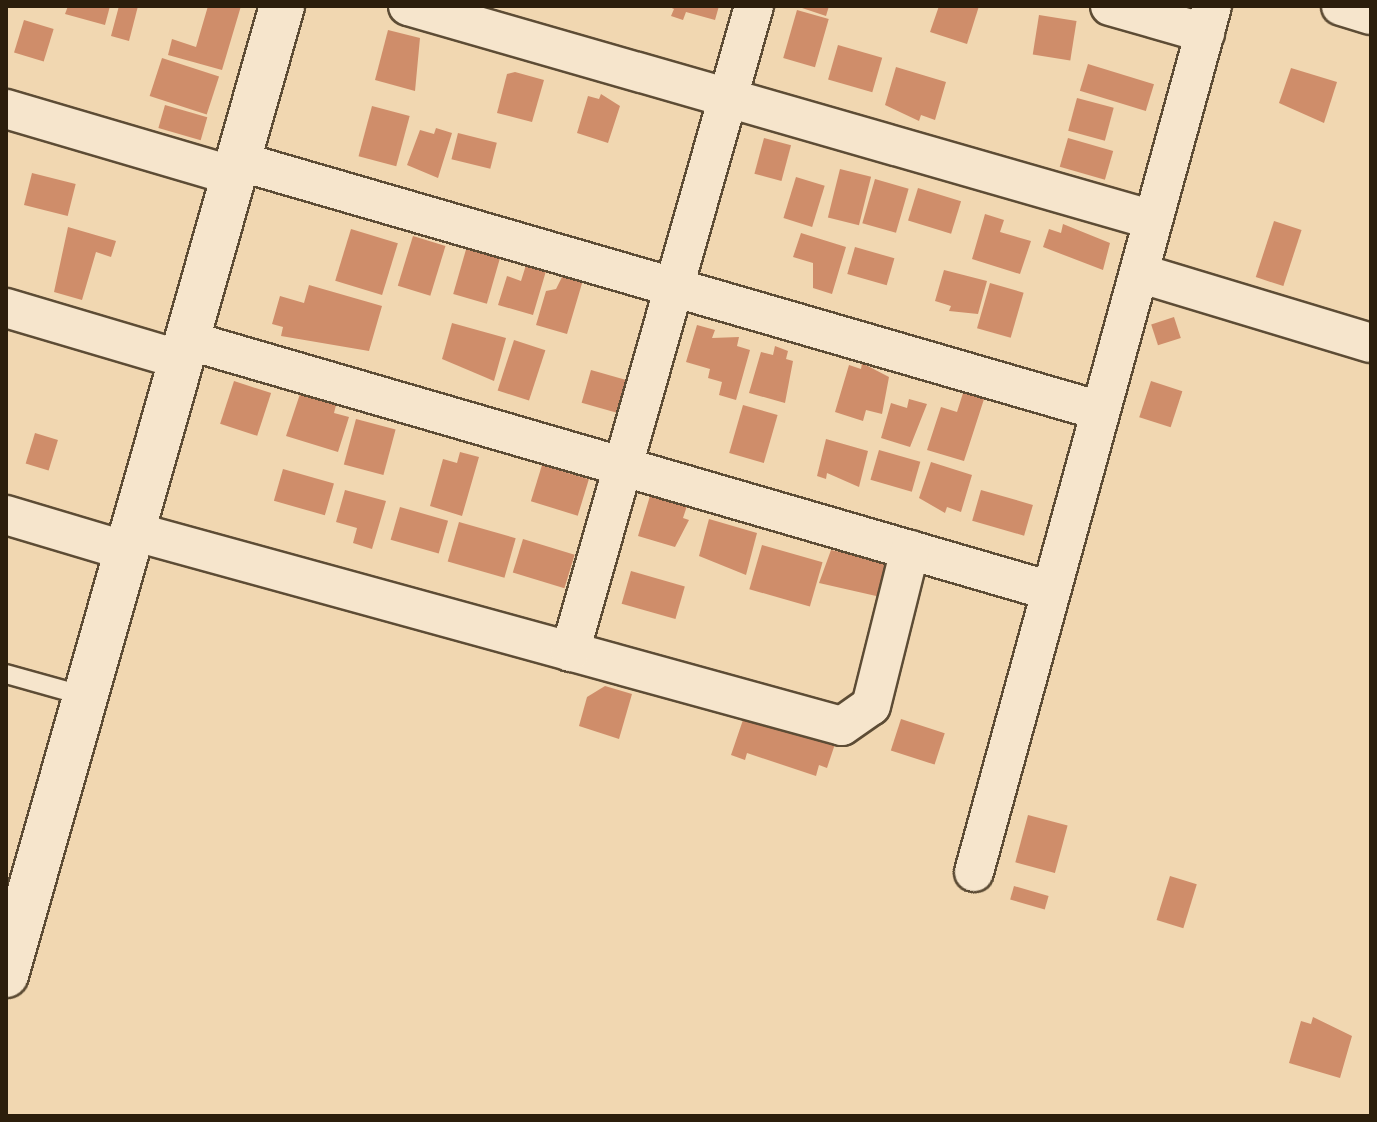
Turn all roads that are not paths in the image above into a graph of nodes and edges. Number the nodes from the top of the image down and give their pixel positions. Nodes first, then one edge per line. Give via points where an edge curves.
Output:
1 (282, 6) edge
2 (408, 6) edge
3 (754, 6) edge
4 (1110, 6) edge
5 (1341, 6) edge
6 (1371, 15) edge
7 (1208, 19) edge
8 (727, 98) junction
9 (6, 109) edge
10 (236, 168) junction
11 (1153, 220) junction
12 (1139, 273) junction
13 (677, 288) junction
14 (6, 308) edge
15 (1371, 343) edge
16 (184, 350) junction
17 (1101, 411) junction
18 (625, 467) junction
19 (6, 515) edge
20 (129, 541) junction
21 (910, 550) junction
22 (1051, 591) junction
23 (570, 652) junction
24 (6, 674) edge
25 (85, 696) junction
26 (974, 872) dead end
27 (6, 975) edge

1 - 10 street
2 - 8 street
3 - 8 street
4 - 7 street
5 - 6 street
7 - 11 street
8 - 11 street
8 - 13 street
9 - 10 street
10 - 13 street
10 - 16 street
11 - 12 street
12 - 15 street
12 - 17 street
13 - 17 street
13 - 18 street
14 - 16 street
16 - 18 street
16 - 20 street
17 - 22 street
18 - 21 street
18 - 23 street
19 - 20 street
20 - 23 street
20 - 25 street
21 - 22 street
21 - 23 street via 871,706 842,726
22 - 26 street
24 - 25 lane
25 - 27 street

